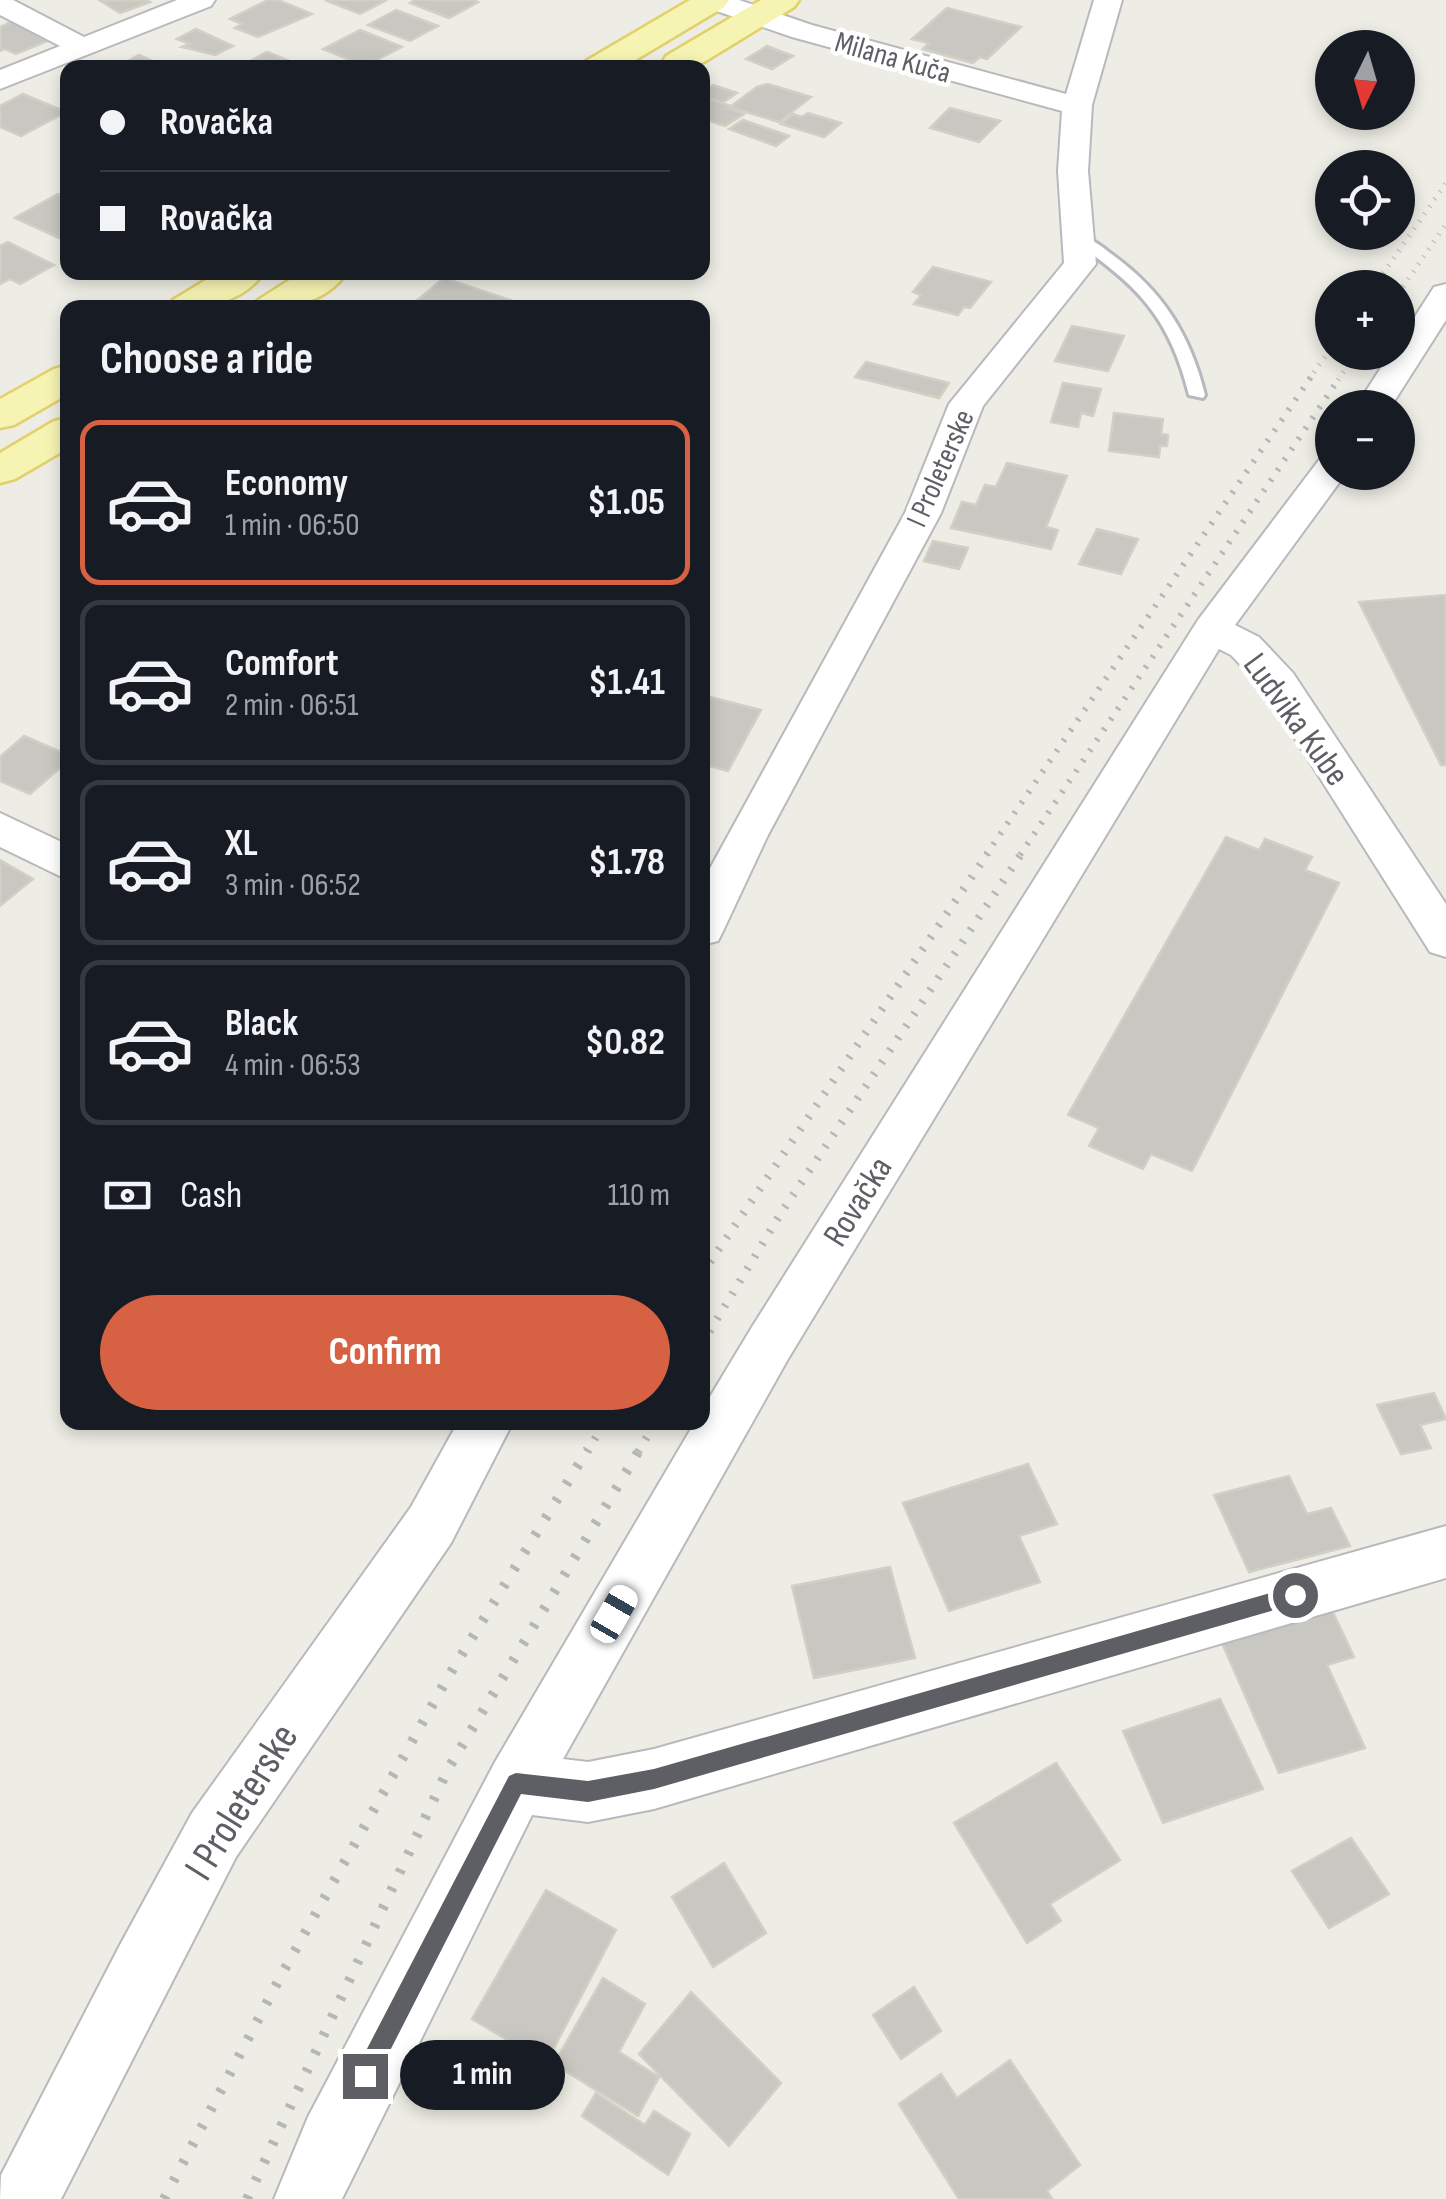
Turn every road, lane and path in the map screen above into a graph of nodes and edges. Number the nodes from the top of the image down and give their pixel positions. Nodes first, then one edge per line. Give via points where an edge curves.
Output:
1 (202, 0) edge
2 (713, 0) edge
3 (1108, 0) edge
4 (0, 4) edge
5 (770, 8) edge
6 (83, 47) junction
7 (612, 60) edge
8 (684, 60) edge
9 (0, 80) edge
10 (1076, 105) junction
11 (1081, 240) junction
12 (233, 280) edge
13 (317, 280) edge
14 (1446, 294) edge
15 (199, 300) edge
16 (284, 300) edge
17 (60, 382) edge
18 (1384, 390) edge
19 (1197, 394) dead end
20 (0, 416) edge
21 (60, 435) edge
22 (0, 470) edge
23 (1316, 490) edge
24 (1212, 629) junction
25 (0, 828) edge
26 (60, 860) edge
27 (710, 912) edge
28 (1446, 940) edge
29 (483, 1430) edge
30 (1446, 1552) edge
31 (516, 1783) junction
32 (25, 2199) edge
33 (308, 2199) edge

1 - 6 street
2 - 5 street, Milana Kuča
2 - 7 main road
3 - 10 street, I Proleterske
4 - 6 street
5 - 8 main road
5 - 10 street, Milana Kuča
6 - 9 street
10 - 11 street, I Proleterske via 1072,171
11 - 19 lane via 1146,288 1185,350
11 - 27 street, I Proleterske via 1076,272 966,404 923,514
12 - 15 main road
13 - 16 main road
14 - 18 street
17 - 20 main road
21 - 22 main road
23 - 24 street, Ludvika Kube
24 - 28 street, Ludvika Kube via 1245,646 1279,682
24 - 31 street, Rovačka via 770,1342
25 - 26 street
29 - 32 street, I Proleterske via 431,1525 214,1835
30 - 31 street via 654,1779 588,1792
31 - 33 street, Rovačka

